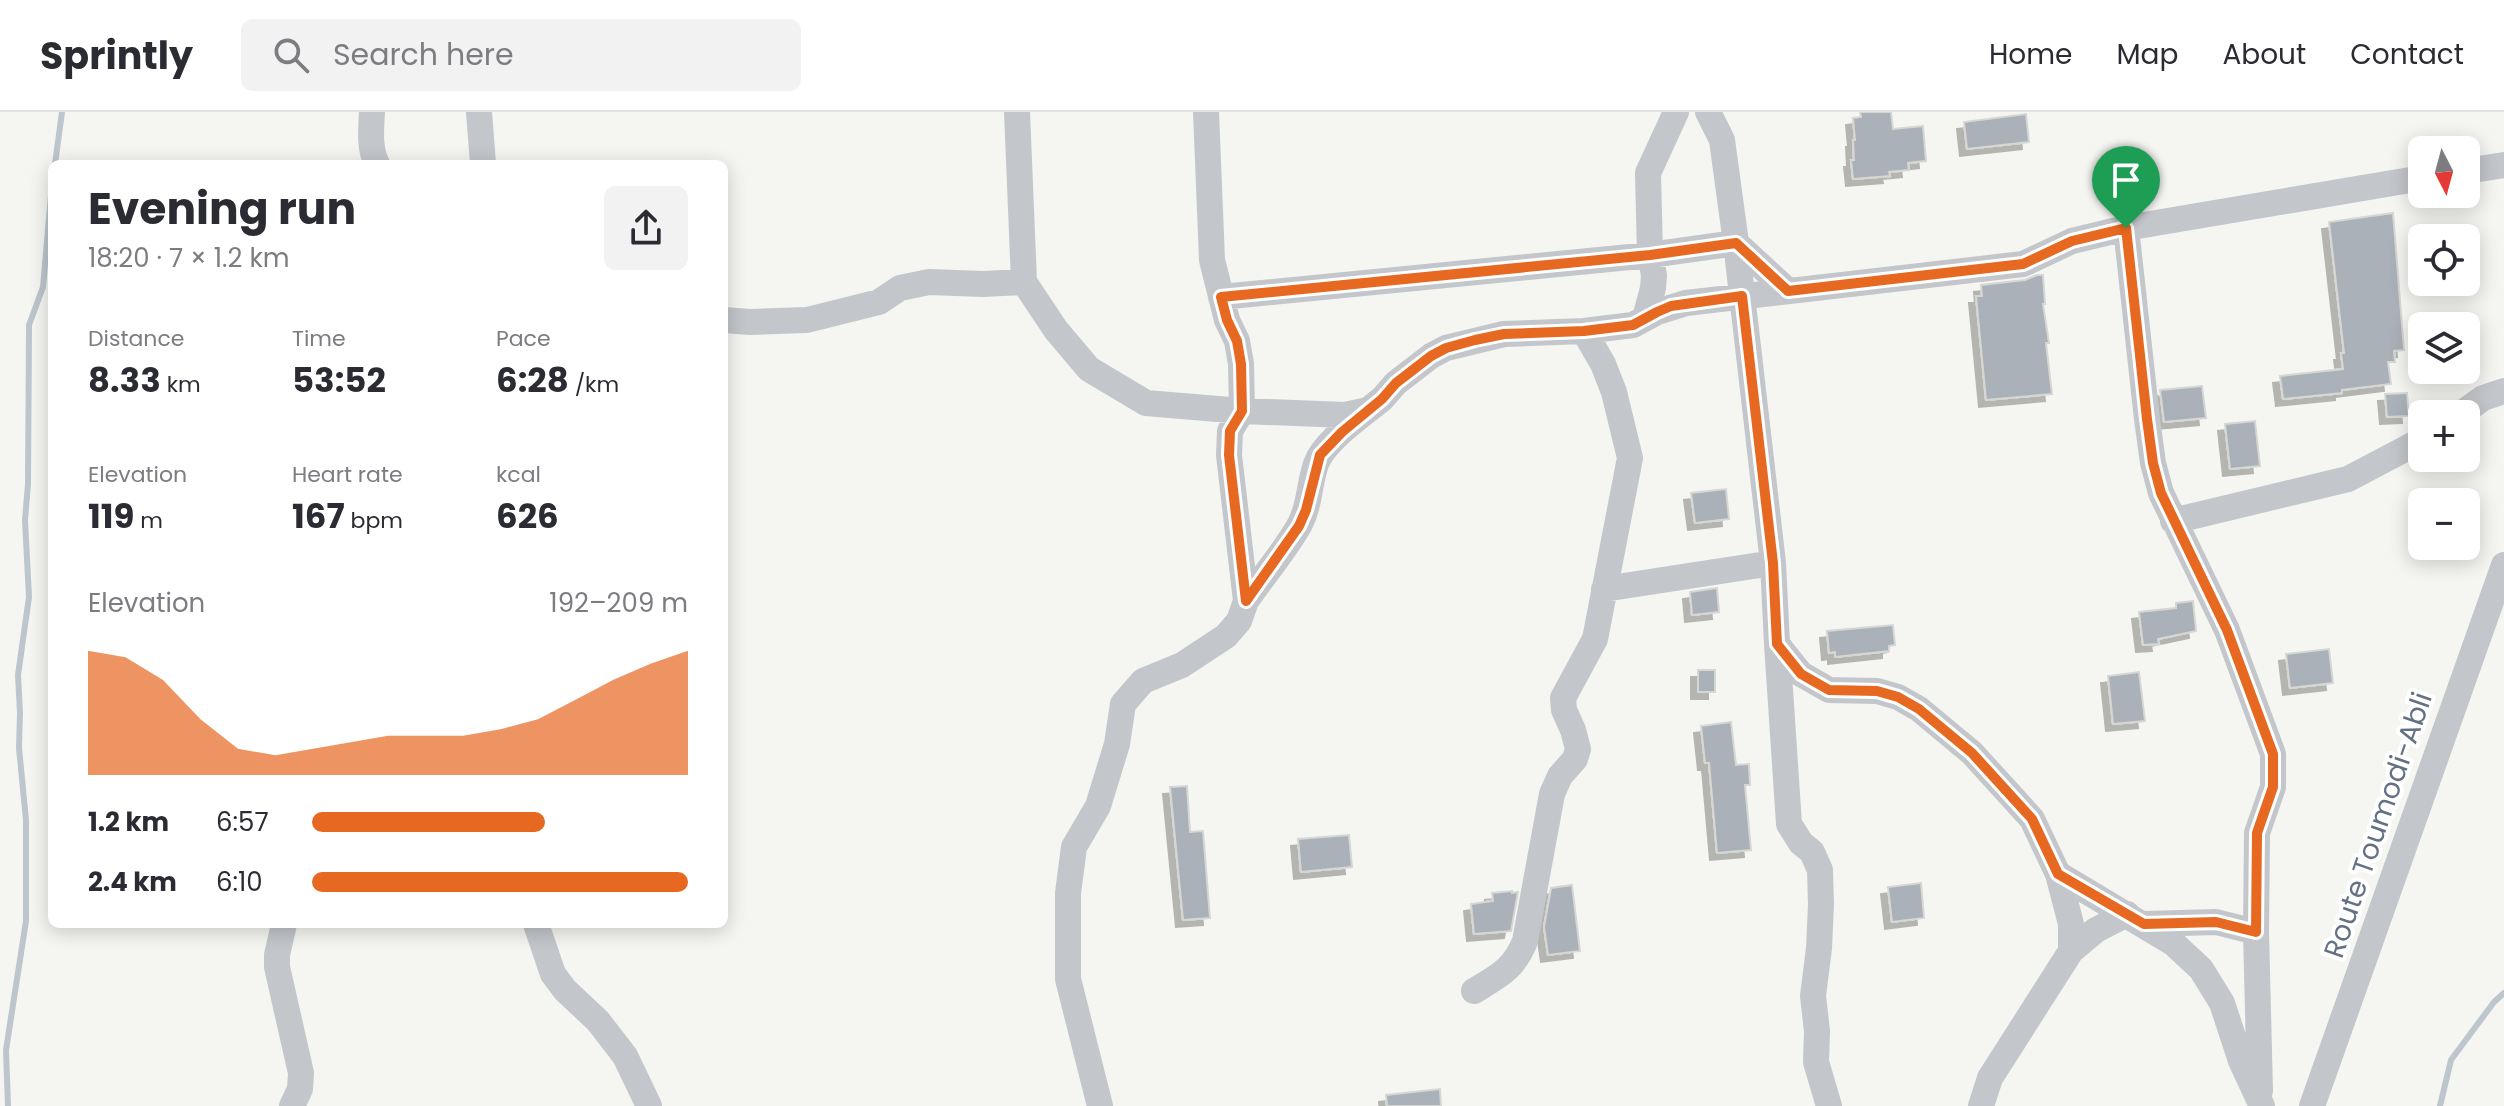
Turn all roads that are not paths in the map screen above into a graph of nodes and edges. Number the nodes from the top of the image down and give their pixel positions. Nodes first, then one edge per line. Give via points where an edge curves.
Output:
1 (372, 112) edge
2 (479, 112) edge
3 (1017, 112) edge
4 (1206, 112) edge
5 (1676, 112) edge
6 (1708, 112) edge
7 (376, 160) edge
8 (483, 160) edge
9 (2504, 165) edge
10 (2480, 169) edge
11 (2408, 180) edge
12 (2126, 228) junction
13 (1736, 243) junction
14 (1650, 255) junction
15 (1024, 282) junction
16 (1788, 291) junction
17 (1742, 296) junction
18 (1221, 297) junction
19 (1645, 318) junction
20 (728, 320) edge
21 (1584, 331) junction
22 (2504, 391) edge
23 (2480, 400) edge
24 (1368, 410) junction
25 (1242, 411) junction
26 (2408, 447) edge
27 (2173, 521) junction
28 (1773, 563) junction
29 (2504, 565) edge
30 (1604, 589) junction
31 (1246, 601) junction
32 (1777, 644) junction
33 (2058, 874) junction
34 (2135, 919) junction
35 (283, 928) edge
36 (537, 928) edge
37 (2256, 932) junction
38 (2071, 951) junction
39 (1474, 991) dead end
40 (2261, 1104) edge
41 (292, 1106) edge
42 (649, 1106) edge
43 (1100, 1106) edge
44 (1829, 1106) edge
45 (1981, 1106) edge
46 (2312, 1106) edge

1 - 7 street
2 - 8 street
3 - 15 street
4 - 18 street via 1212,260
5 - 14 street via 1648,173
6 - 13 street via 1722,140
9 - 10 street
11 - 12 street
12 - 16 street via 2072,241 2023,264
12 - 27 street via 2153,463
13 - 14 street
13 - 16 street
13 - 17 street
14 - 18 street
14 - 19 street via 1653,288
15 - 20 street via 929,282 900,288 879,302 807,320
15 - 25 street via 1089,369 1146,403
16 - 17 street
17 - 19 street via 1686,303
17 - 28 street
18 - 25 street via 1237,341
19 - 21 street via 1633,325
21 - 24 street via 1504,334 1446,348
21 - 30 street via 1614,392 1630,458
22 - 23 street
24 - 25 street via 1345,415
24 - 31 street via 1320,455 1299,526
25 - 31 street via 1230,431 1229,455
26 - 27 street via 2348,479
27 - 37 street via 2227,630 2273,754 2273,787 2257,833
28 - 30 street
28 - 32 street
29 - 46 street, Route Toumodi-Abli
30 - 39 street via 1595,639 1563,698 1578,749 1552,794 1525,941 1518,959
31 - 43 street via 1226,636 1182,665 1143,681 1123,704 1098,806 1074,847 1068,979
32 - 33 street via 1801,674 1829,690 1877,691 1919,709 1972,753 2032,819
32 - 44 street via 1789,824 1820,870 1813,996 1816,1062
33 - 34 street
33 - 38 street via 2071,924
34 - 37 street via 2216,922
34 - 38 street via 2096,930
34 - 40 street via 2201,969 2222,1003
35 - 41 street via 277,967 301,1073
36 - 42 street via 553,974 625,1056
37 - 40 street
38 - 45 street via 1990,1078

